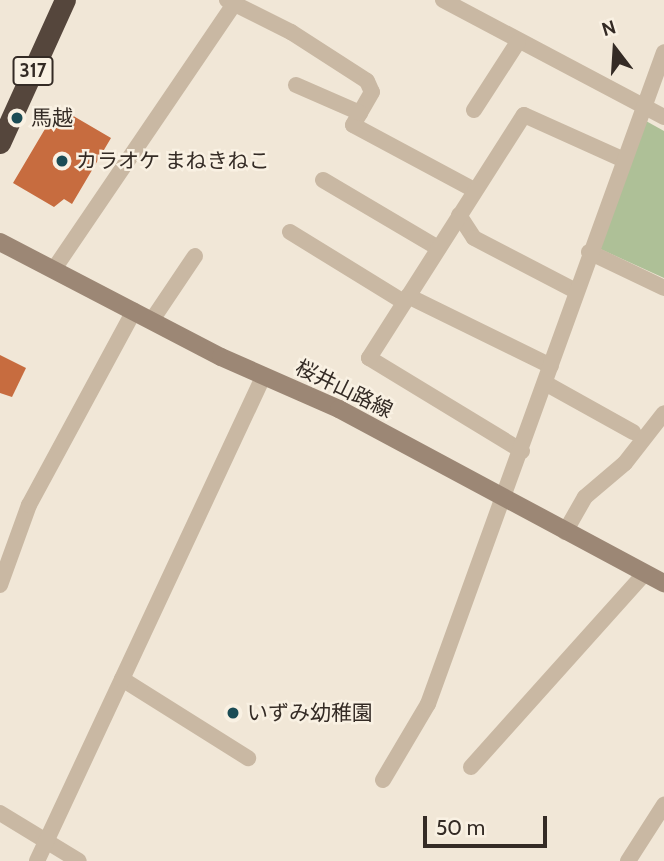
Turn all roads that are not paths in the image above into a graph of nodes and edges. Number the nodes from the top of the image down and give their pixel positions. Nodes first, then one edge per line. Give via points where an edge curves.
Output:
1 (65, 0) edge
2 (443, 0) edge
3 (231, 2) edge
4 (257, 6) edge
5 (517, 42) junction
6 (664, 52) edge
7 (296, 85) dead end
8 (644, 106) junction
9 (474, 110) dead end
10 (360, 113) junction
11 (664, 117) edge
12 (0, 143) edge
13 (624, 160) junction
14 (323, 180) dead end
15 (474, 190) junction
16 (459, 215) junction
17 (290, 232) dead end
18 (0, 242) edge
19 (438, 248) junction
20 (589, 252) junction
21 (195, 256) dead end
22 (54, 269) junction
23 (664, 288) edge
24 (576, 291) junction
25 (406, 299) junction
26 (134, 311) junction
27 (152, 320) junction
28 (551, 366) junction
29 (264, 375) junction
30 (545, 383) junction
31 (664, 413) edge
32 (633, 432) dead end
33 (522, 451) junction
34 (505, 500) junction
35 (565, 531) junction
36 (645, 573) junction
37 (664, 583) edge
38 (0, 585) edge
39 (122, 679) junction
40 (248, 758) dead end
41 (471, 767) dead end
42 (383, 780) dead end
43 (664, 806) edge
44 (0, 813) edge
45 (46, 842) junction
46 (37, 861) edge
47 (79, 861) edge
48 (628, 861) edge

1 - 12 highway, 317
2 - 5 street
3 - 4 street
3 - 22 street
4 - 10 street via 366,82 372,92
5 - 8 street
5 - 9 street
6 - 8 street
7 - 10 street
8 - 11 street
8 - 13 street
10 - 15 street via 353,125
13 - 15 street via 523,115
13 - 20 street
14 - 19 street
15 - 16 street
16 - 19 street
16 - 24 street via 474,238
17 - 25 street
18 - 22 main road, 桜井山路線
19 - 25 street
20 - 23 street
20 - 24 street
21 - 27 street
22 - 26 main road, 桜井山路線
24 - 28 street
25 - 28 street
25 - 33 street via 369,358
26 - 27 main road, 桜井山路線
26 - 38 street via 29,505
27 - 29 main road, 桜井山路線
28 - 30 street
29 - 34 main road, 桜井山路線 via 339,409
29 - 39 street
30 - 32 street
30 - 33 street
31 - 35 street via 625,463 585,497
33 - 34 street
34 - 35 main road, 桜井山路線
34 - 42 street via 428,704
35 - 36 main road, 桜井山路線
36 - 37 main road, 桜井山路線
36 - 41 street
39 - 40 street
39 - 45 street
43 - 48 street
44 - 45 street
45 - 46 street
45 - 47 street

